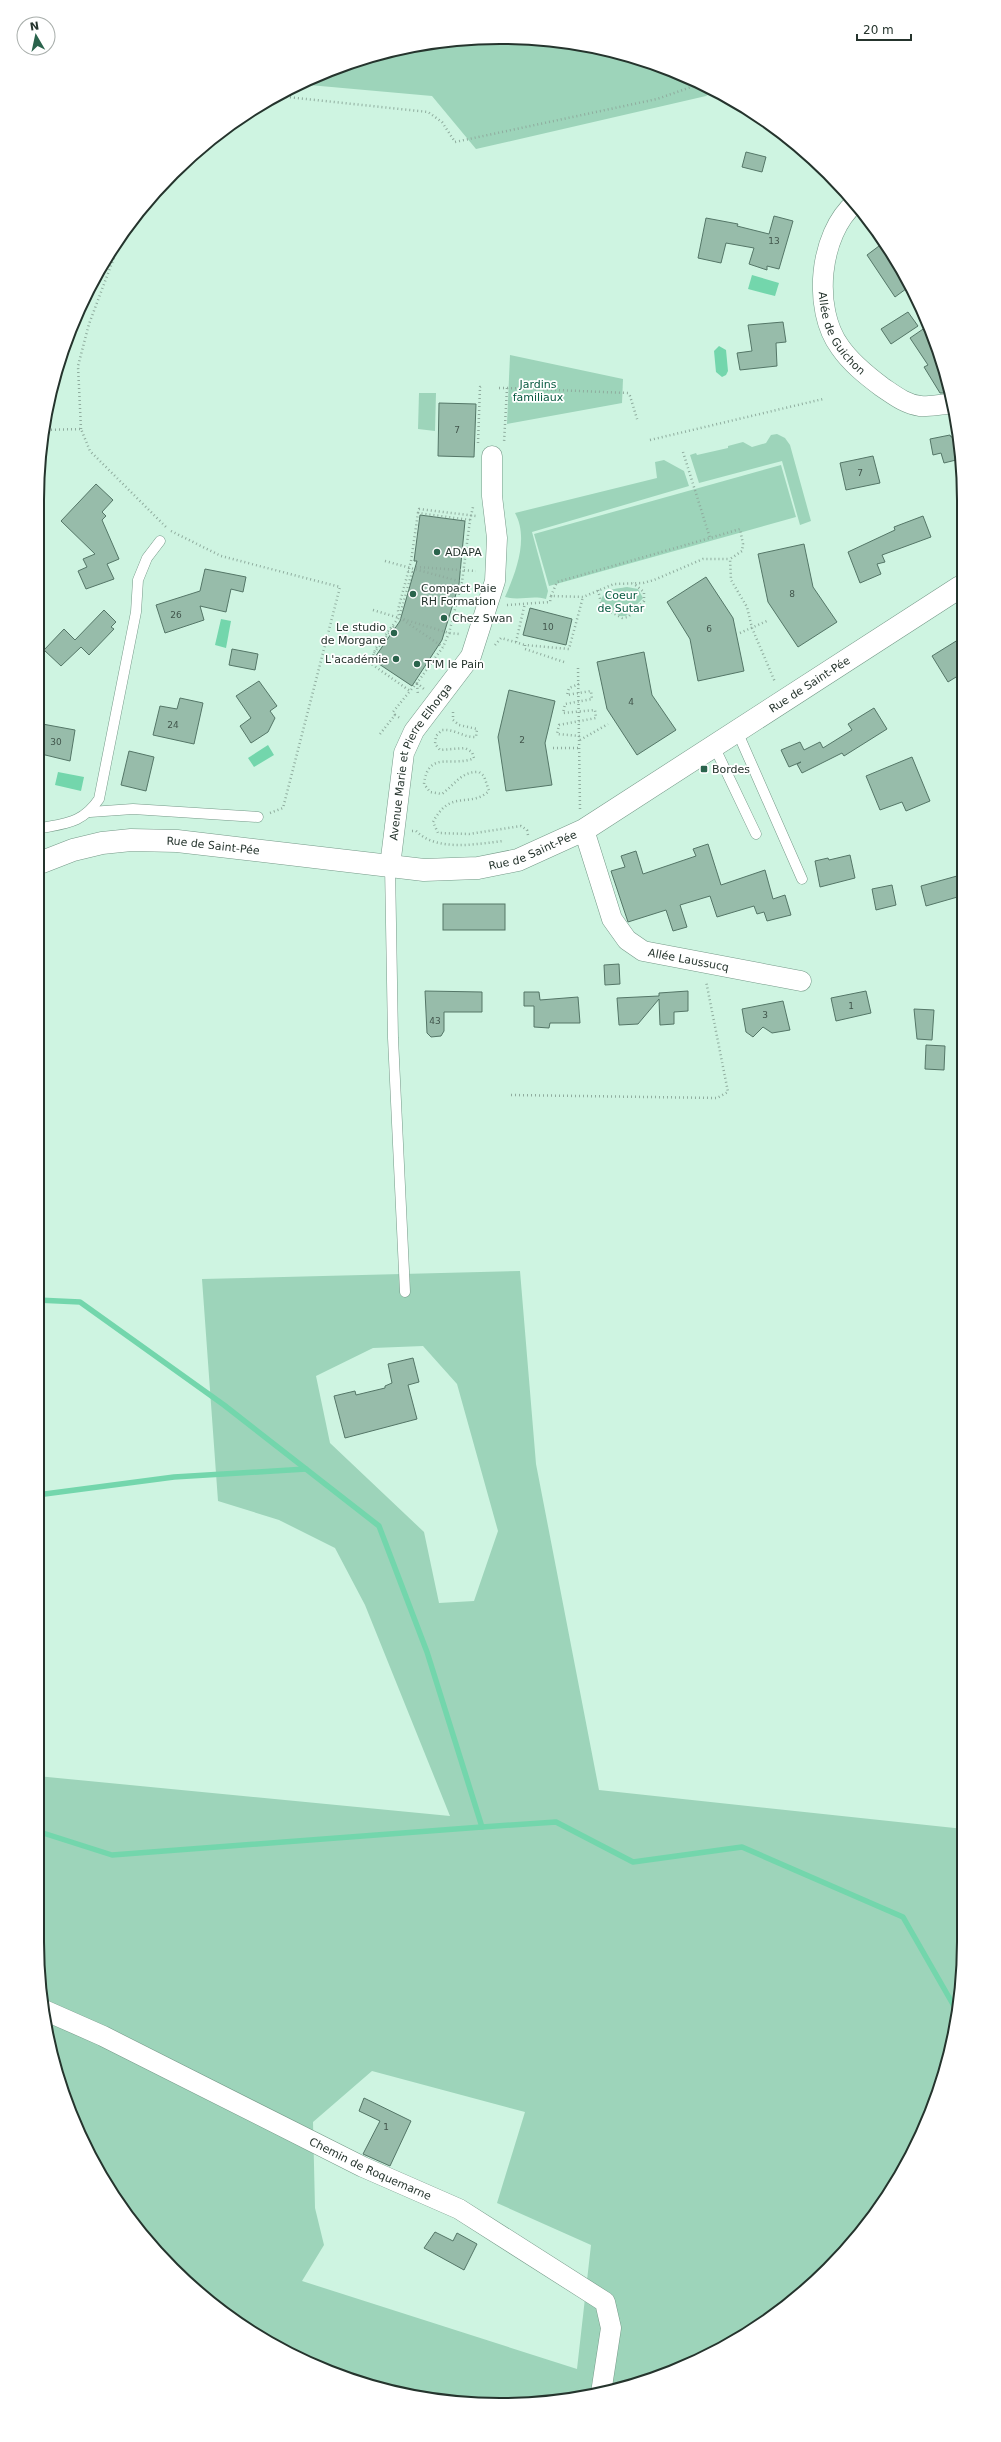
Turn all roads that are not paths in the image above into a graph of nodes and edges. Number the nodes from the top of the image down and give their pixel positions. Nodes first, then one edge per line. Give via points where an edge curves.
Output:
1 (851, 209) edge
2 (946, 404) edge
3 (492, 450) road end
4 (160, 541) dead end
5 (957, 589) edge
6 (737, 731) junction
7 (714, 746) junction
8 (90, 812) junction
9 (258, 816) road end
10 (582, 820) junction
11 (44, 827) edge
12 (756, 834) dead end
13 (44, 861) edge
14 (390, 866) junction
15 (802, 879) dead end
16 (800, 981) dead end
17 (405, 1292) dead end
18 (50, 2013) edge
19 (602, 2386) edge

1 - 2 street, Allée de Guichon via 831,238 824,264 821,291 828,320 839,346 856,366 903,401 920,406
3 - 14 street, Avenue Marie et Pierre Elhorga via 492,496 497,538 495,581 471,656 414,731 404,752
4 - 8 lane via 147,558 138,580 136,612 99,799
5 - 6 main road, Rue de Saint-Pée
6 - 7 main road, Rue de Saint-Pée
6 - 15 lane
7 - 10 main road, Rue de Saint-Pée
7 - 12 lane
8 - 9 lane via 133,808
8 - 11 lane via 75,820
10 - 14 main road, Rue de Saint-Pée via 518,860 478,868 424,870
10 - 16 street, Allée Laussucq via 612,919 627,940 643,951
13 - 14 main road, Rue de Saint-Pée via 73,850 131,840 177,841
14 - 17 lane via 393,1038
18 - 19 street, Chemin de Roquemarne via 110,2039 363,2167 459,2209 605,2302 611,2328

